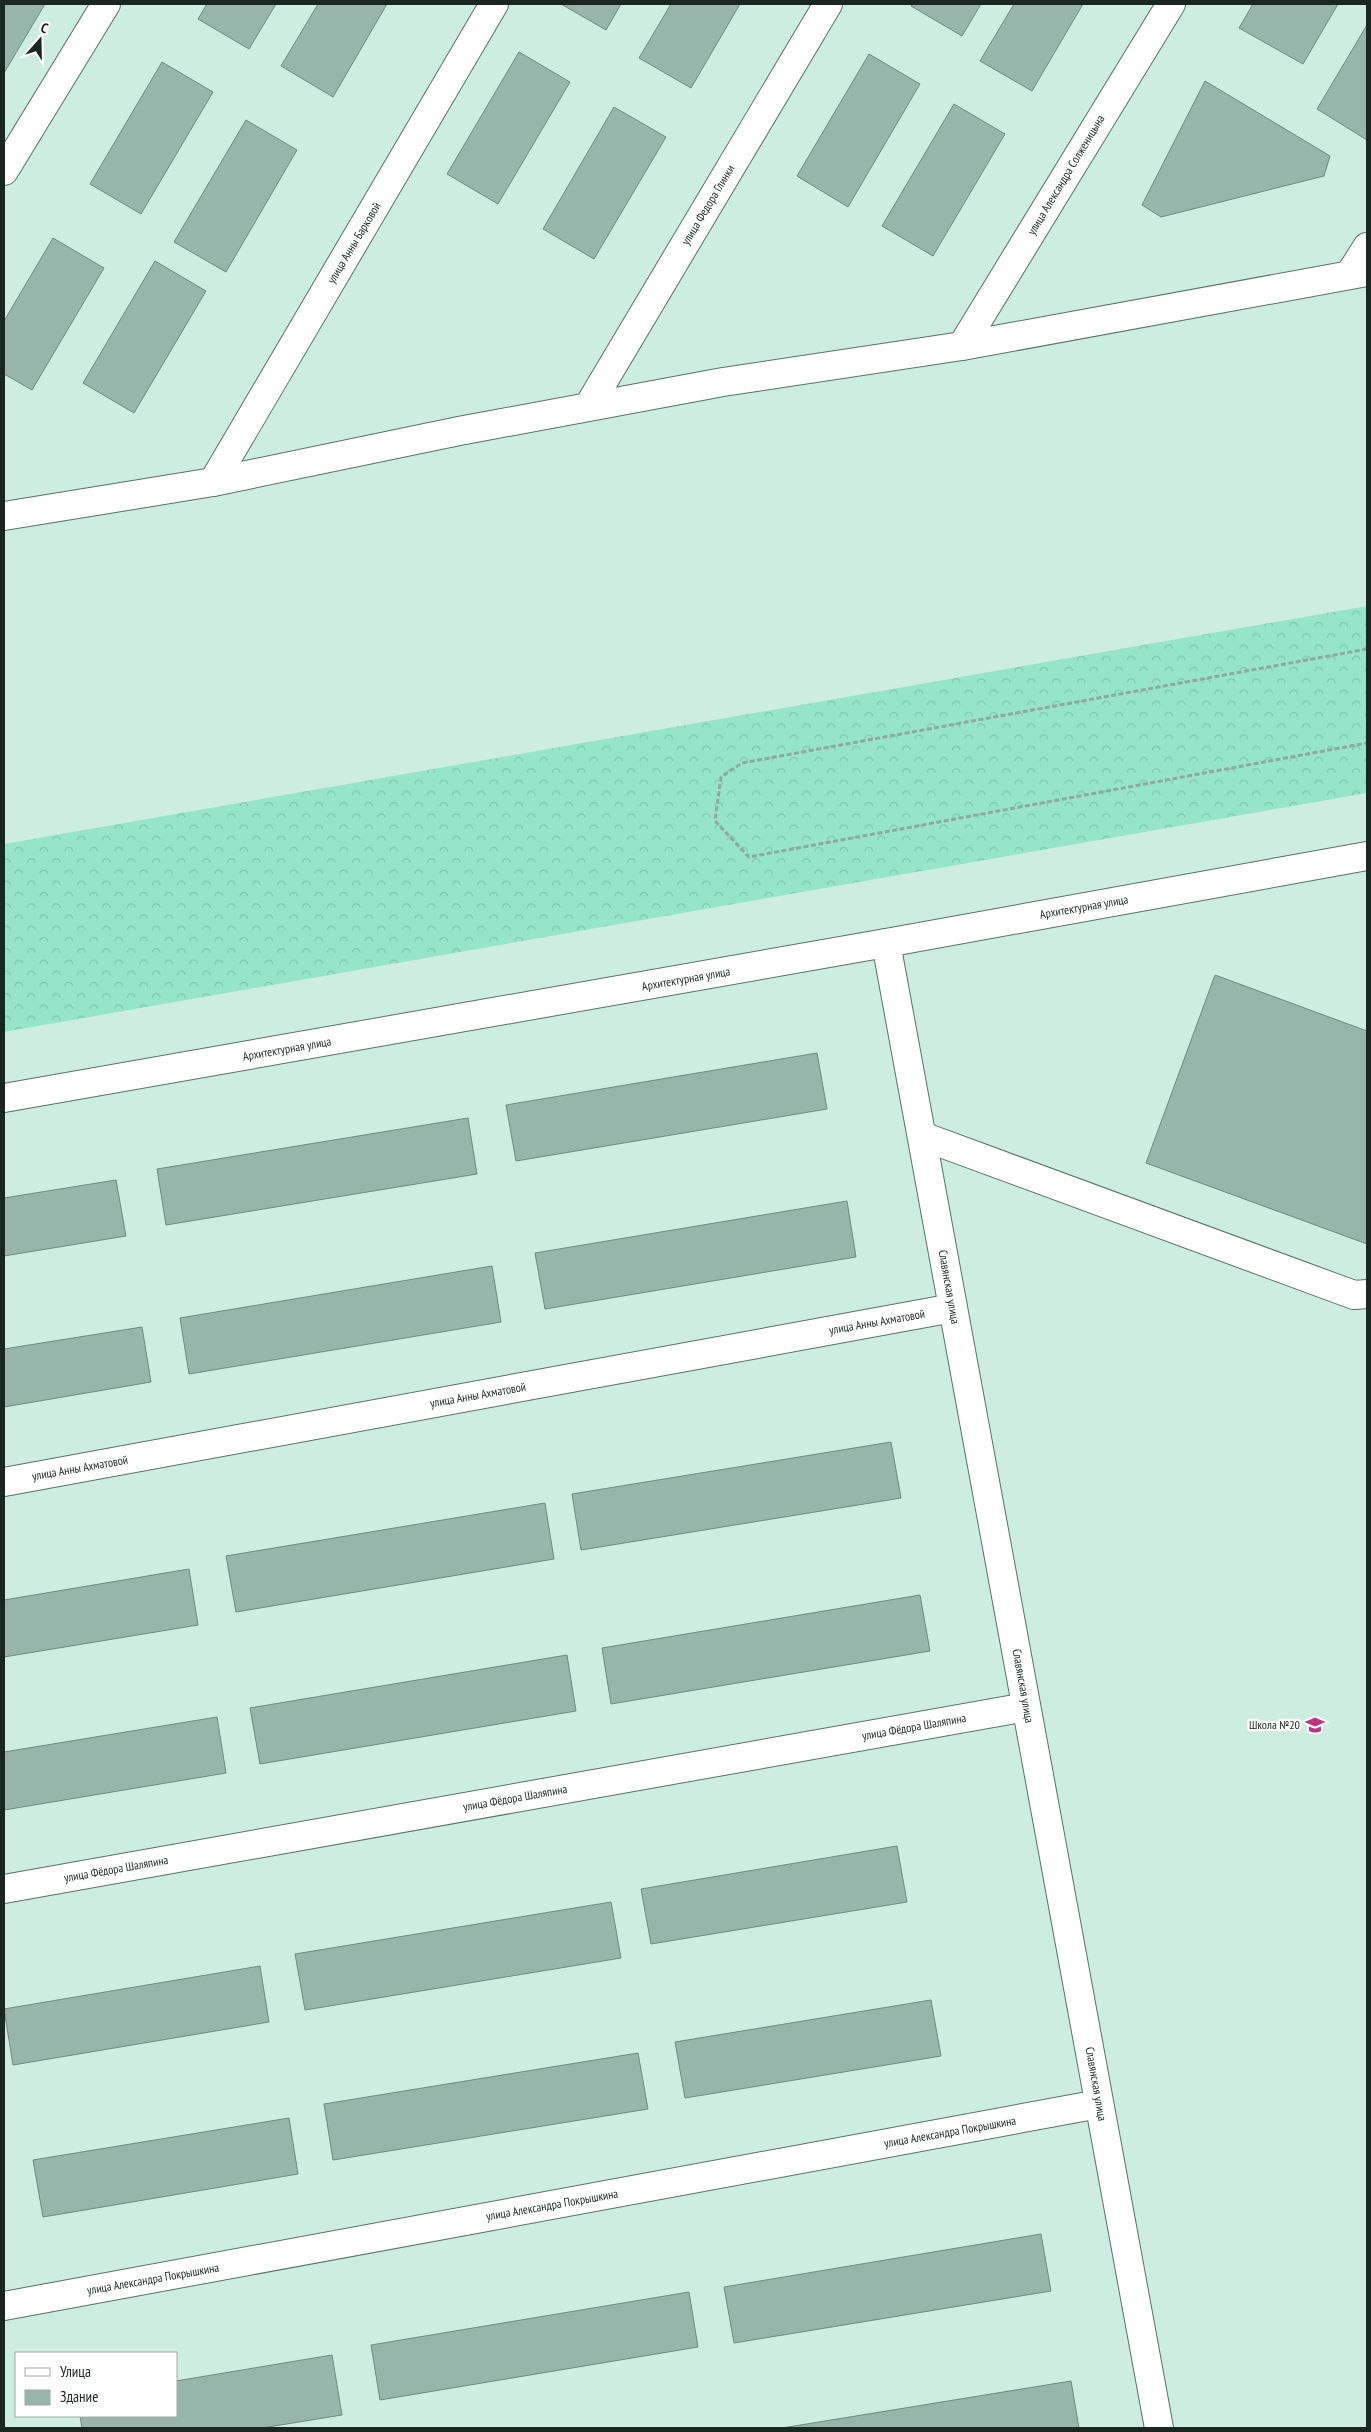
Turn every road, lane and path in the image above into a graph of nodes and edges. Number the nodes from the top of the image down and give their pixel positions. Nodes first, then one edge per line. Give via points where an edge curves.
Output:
1 (106, 4) edge
2 (494, 4) edge
3 (828, 4) edge
4 (1171, 4) edge
5 (4, 171) edge
6 (1367, 247) edge
7 (1359, 273) edge
8 (962, 346) junction
9 (588, 407) junction
10 (213, 482) junction
11 (4, 516) edge
12 (1367, 649) edge
13 (1367, 743) edge
14 (1367, 856) edge
15 (886, 943) junction
16 (4, 1098) edge
17 (922, 1136) junction
18 (1367, 1294) edge
19 (953, 1308) junction
20 (4, 1482) edge
21 (1026, 1707) junction
22 (4, 1889) edge
23 (1099, 2104) junction
24 (4, 2306) edge
25 (1159, 2428) edge

1 - 5 street
2 - 10 street, улица Анны Барковой
3 - 9 street, улица Федора Глинки
4 - 8 street, улица Александра Солженицына
6 - 7 street
7 - 8 street
8 - 9 street via 723,382
9 - 10 street via 459,430
10 - 11 street
12 - 13 path via 742,763 721,777 715,821 749,857
14 - 15 street, Архитектурная улица
15 - 16 street, Архитектурная улица
15 - 17 street, Славянская улица
17 - 18 street via 1354,1295
17 - 19 street, Славянская улица
19 - 20 street, улица Анны Ахматовой
19 - 21 street, Славянская улица
21 - 22 street, улица Фёдора Шаляпина
21 - 23 street, Славянская улица
23 - 24 street, улица Александра Покрышкина
23 - 25 street, Славянская улица

